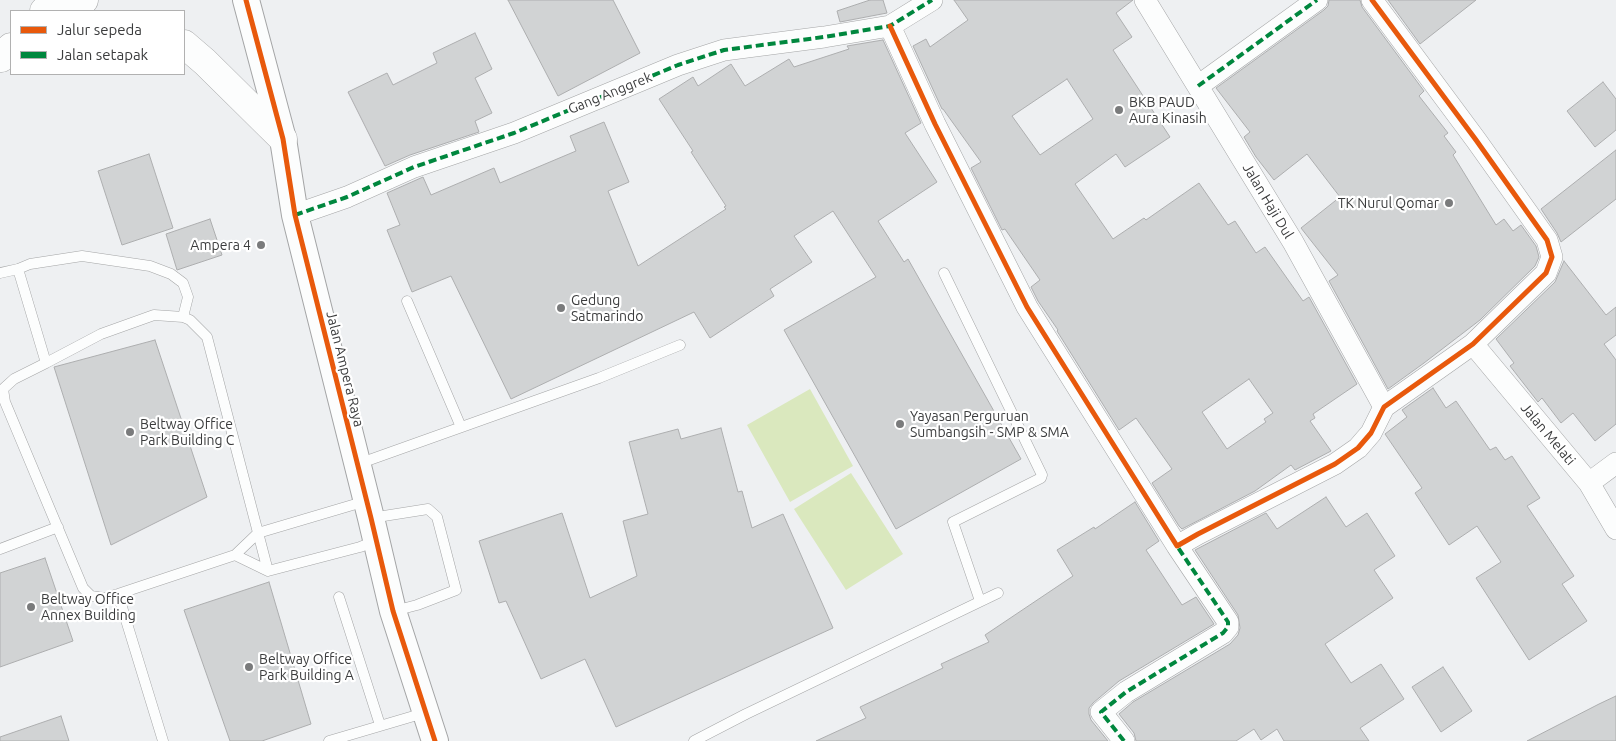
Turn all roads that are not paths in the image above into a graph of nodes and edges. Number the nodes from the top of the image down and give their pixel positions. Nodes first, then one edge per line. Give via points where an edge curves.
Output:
1 (55, 0) edge
2 (84, 0) edge
3 (246, 0) edge
4 (932, 0) edge
5 (1145, 0) edge
6 (1317, 0) edge
7 (1372, 0) edge
8 (45, 10) edge
9 (69, 10) edge
10 (890, 26) junction
11 (185, 45) edge
12 (1198, 86) junction
13 (283, 139) junction
14 (295, 215) junction
15 (18, 269) junction
16 (944, 273) dead end
17 (0, 274) edge
18 (407, 301) dead end
19 (183, 317) junction
20 (1473, 344) junction
21 (680, 345) dead end
22 (46, 363) junction
23 (2, 384) edge
24 (1384, 407) junction
25 (461, 427) junction
26 (1616, 463) edge
27 (358, 464) junction
28 (1589, 483) junction
29 (371, 520) junction
30 (58, 527) junction
31 (1616, 529) edge
32 (258, 533) junction
33 (1177, 546) junction
34 (0, 549) edge
35 (235, 555) junction
36 (268, 571) junction
37 (998, 593) dead end
38 (118, 594) junction
39 (339, 597) dead end
40 (980, 601) junction
41 (393, 611) junction
42 (426, 713) junction
43 (380, 725) junction
44 (162, 741) edge
45 (329, 741) edge
46 (435, 741) edge
47 (694, 741) edge
48 (1124, 741) edge

1 - 8 highway
2 - 9 highway
3 - 13 street, Jalan Ampera Raya
4 - 10 street, Gang Anggrek
5 - 12 street, Jalan Haji Dul
6 - 12 street
7 - 20 street via 1548,240 1552,257 1546,273
10 - 14 street, Gang Anggrek via 724,50 678,65 514,133 414,167 347,197
10 - 33 street via 1027,307
11 - 13 highway
12 - 24 street, Jalan Haji Dul via 1293,242
13 - 14 street, Jalan Ampera Raya
14 - 27 street, Jalan Ampera Raya
15 - 17 lane
15 - 19 lane via 30,264 82,256 150,266 171,274 183,283 188,297
15 - 22 lane
16 - 40 lane via 1042,475 953,522
18 - 25 lane
19 - 22 lane via 154,315 101,334
19 - 32 lane via 206,337
20 - 24 street
20 - 28 street, Jalan Melati
21 - 25 lane via 599,378
22 - 23 lane
23 - 30 lane via 5,402
24 - 33 street via 1371,433 1358,448 1335,464
25 - 27 lane
26 - 28 street
27 - 29 street, Jalan Ampera Raya
28 - 31 street, Jalan Melati
29 - 32 lane
29 - 36 lane via 360,547
29 - 41 street, Jalan Ampera Raya
29 - 41 lane via 428,509 437,517 456,590
30 - 34 lane
30 - 38 lane via 83,588 91,596 105,598
32 - 35 lane
32 - 36 lane
33 - 48 street via 1228,622 1228,627 1126,692 1101,712
35 - 36 lane
35 - 38 lane
37 - 40 lane
38 - 44 lane
39 - 43 lane
40 - 47 lane
41 - 42 street, Jalan Ampera Raya
42 - 43 lane
42 - 46 street, Jalan Ampera Raya
43 - 45 lane

